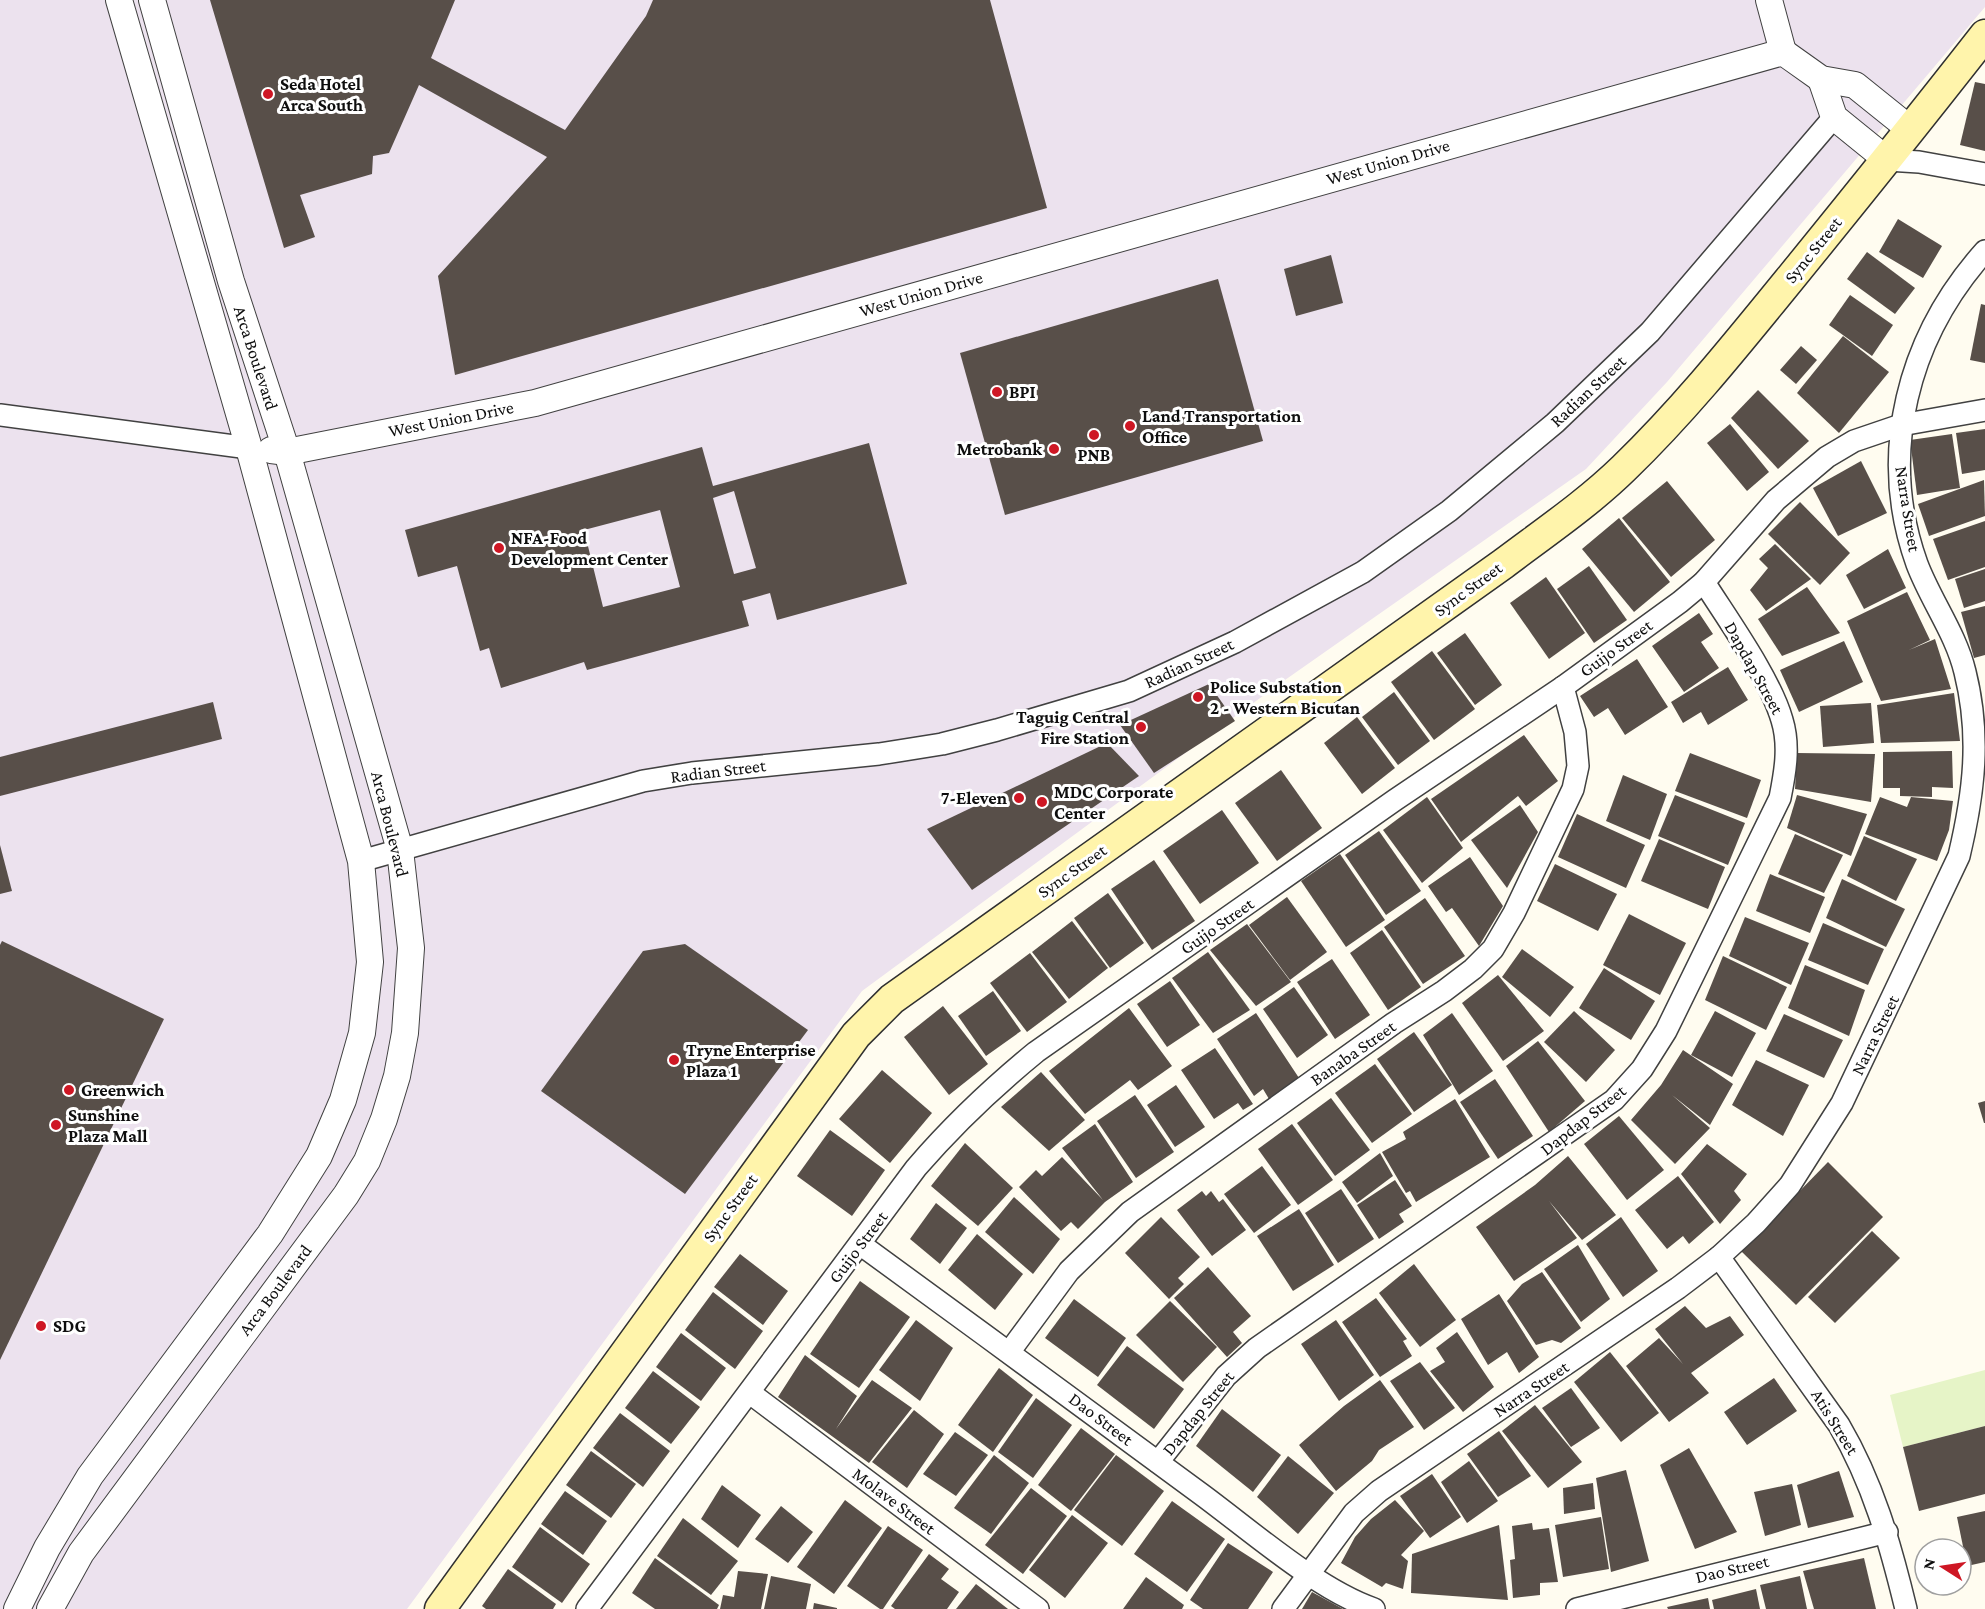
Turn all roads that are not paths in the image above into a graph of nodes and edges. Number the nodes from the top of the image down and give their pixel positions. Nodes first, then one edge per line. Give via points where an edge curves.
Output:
1 (119, 0) edge
2 (152, 0) edge
3 (1768, 0) edge
4 (1985, 35) edge
5 (1783, 52) junction
6 (1821, 79) junction
7 (1834, 117) junction
8 (1911, 130) junction
9 (1887, 160) junction
10 (1985, 174) edge
11 (1985, 251) edge
12 (1985, 410) edge
13 (0, 415) edge
14 (1901, 424) junction
15 (249, 448) junction
16 (287, 452) junction
17 (1704, 582) junction
18 (1563, 687) junction
19 (400, 850) junction
20 (361, 861) junction
21 (860, 1244) junction
22 (1719, 1257) junction
23 (1010, 1351) junction
24 (750, 1393) junction
25 (1158, 1462) junction
26 (1887, 1532) junction
27 (1309, 1574) junction
28 (17, 1609) edge
29 (50, 1609) edge
30 (440, 1609) edge
31 (586, 1609) edge
32 (1038, 1609) edge
33 (1283, 1609) edge
34 (1374, 1609) edge
35 (1577, 1609) edge
36 (1906, 1609) edge

1 - 15 street, Arca Boulevard
2 - 16 street, Arca Boulevard via 231,281
3 - 5 street
4 - 8 main road, Sync Street
5 - 6 street
5 - 16 street, West Union Drive via 535,403
6 - 7 street
6 - 8 street via 1855,85
7 - 9 street
7 - 19 street, Radian Street via 1650,332 1555,423 1449,511 1363,573 1235,642 1129,691 942,744 643,781
8 - 9 main road, Sync Street
9 - 10 street
9 - 30 main road, Sync Street via 1678,413 1571,514 885,1006 856,1035
11 - 14 street, Narra Street via 1947,298 1923,345 1908,386
12 - 14 street, Guijo Street
13 - 15 street, West Union Drive
14 - 17 street, Guijo Street via 1854,441 1827,457 1776,500
14 - 22 street, Narra Street via 1899,465 1909,537 1965,672 1976,747 1969,814 1959,856 1842,1103 1790,1185
15 - 16 street, West Union Drive
15 - 20 street, Arca Boulevard
16 - 19 street, Arca Boulevard
17 - 18 street, Guijo Street
17 - 25 street, Dapdap Street via 1773,696 1783,721 1786,772 1780,798 1666,1031 1642,1069 1614,1100 1257,1348 1226,1376
18 - 21 street, Guijo Street via 1036,1052 951,1127
18 - 23 street, Banaba Street via 1575,732 1578,766 1573,789 1493,949 1444,991 1130,1212 1069,1271
19 - 20 street, Radian Street
19 - 29 street, Arca Boulevard via 411,948 405,1033 398,1076 367,1161 346,1195 81,1552
20 - 28 street, Arca Boulevard via 370,962 362,1033 343,1100 319,1156 270,1234 90,1476 47,1548
21 - 23 street, Dao Street
21 - 24 street, Guijo Street
22 - 26 street, Atis Street via 1839,1425 1872,1490
22 - 27 street, Narra Street via 1379,1491 1354,1513
23 - 25 street, Dao Street
24 - 31 street, Guijo Street
24 - 32 street, Molave Street
25 - 27 street, Dao Street
26 - 35 street, Dao Street
26 - 36 street, Atis Street
27 - 33 street, Narra Street
27 - 34 street, Dao Street

